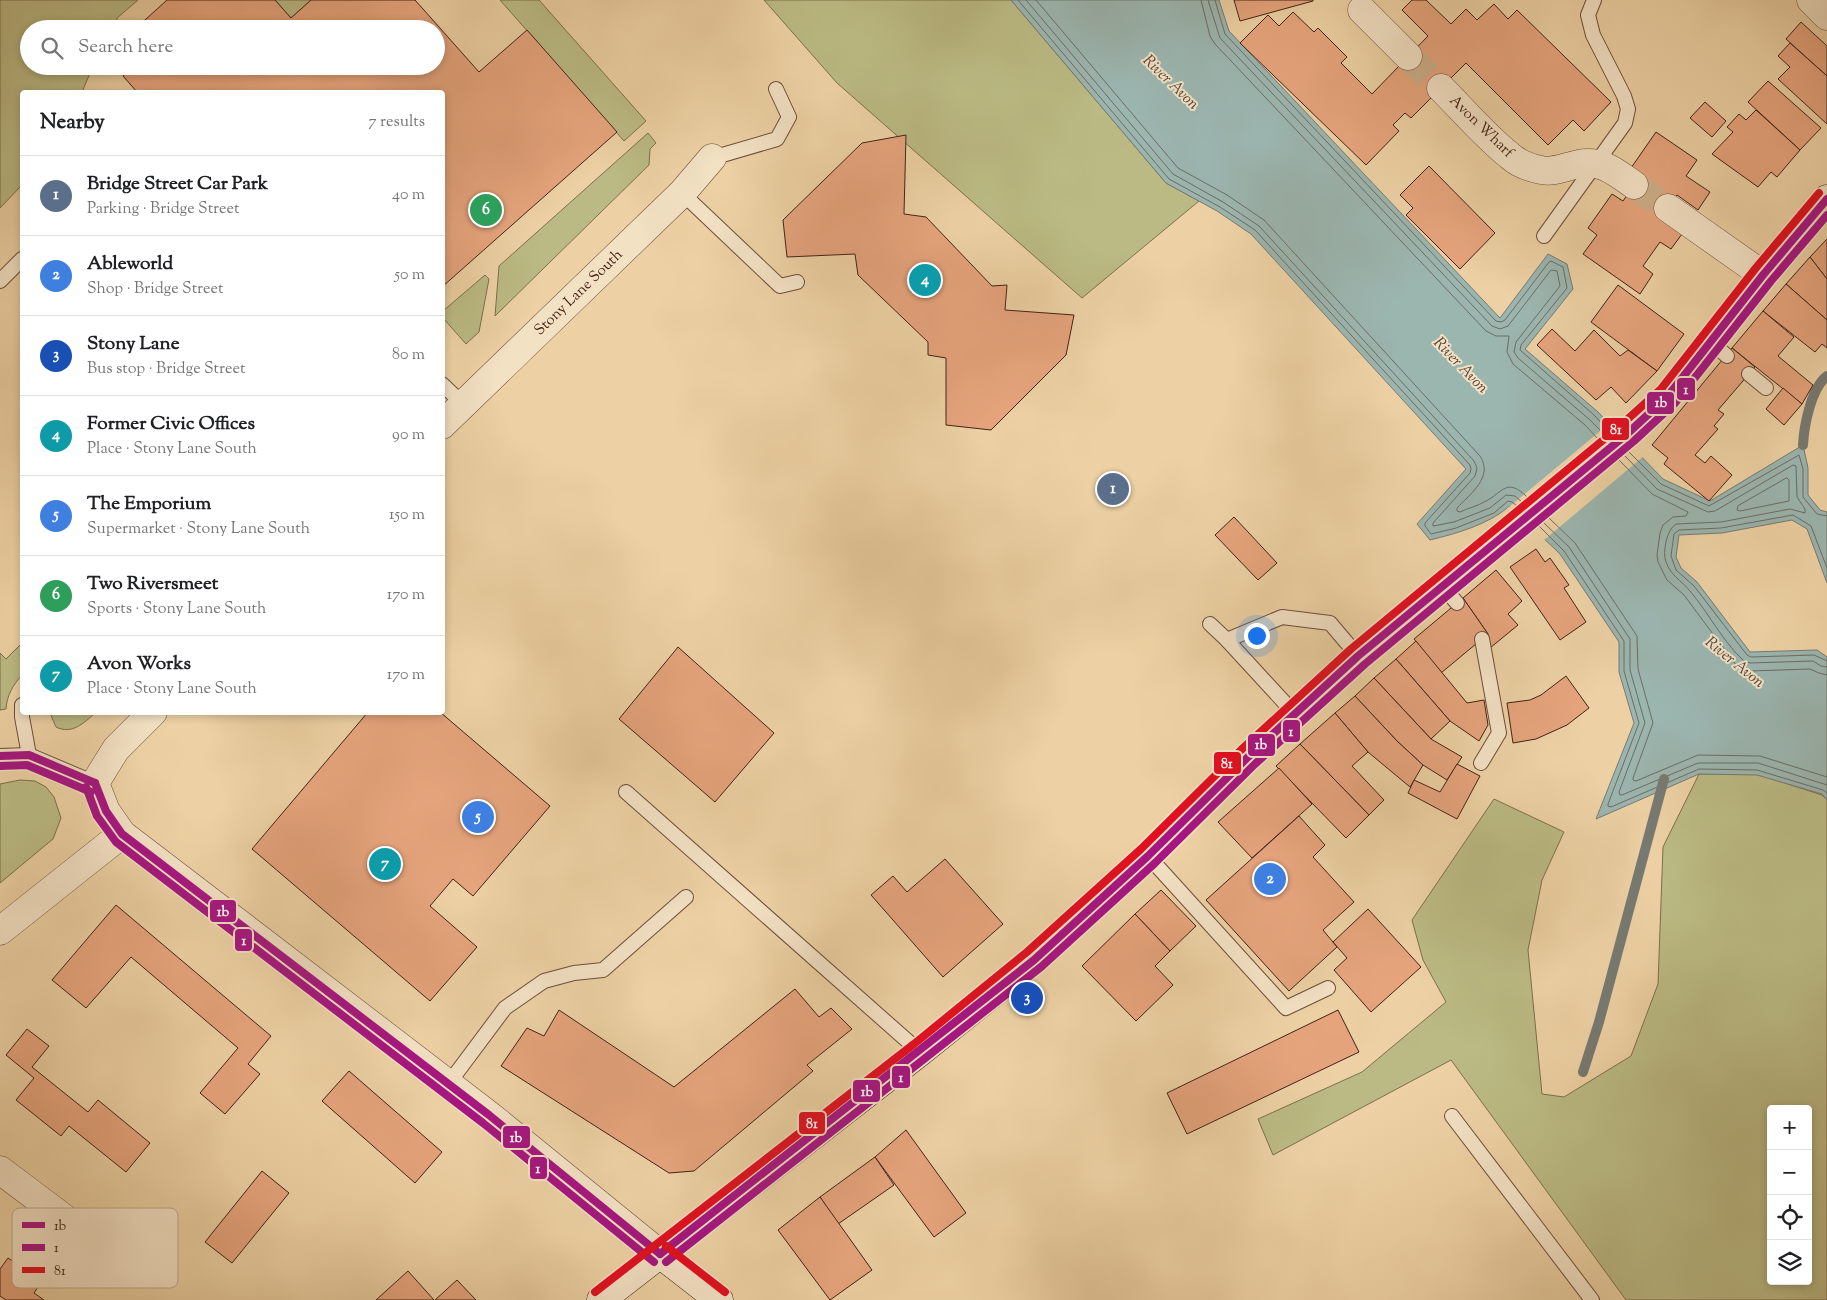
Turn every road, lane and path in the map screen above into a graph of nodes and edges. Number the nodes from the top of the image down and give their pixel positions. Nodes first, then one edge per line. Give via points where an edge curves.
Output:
1 (1594, 0) edge
2 (1810, 0) edge
3 (1362, 10) dead end
4 (1827, 16) edge
5 (1408, 56) tunnel mouth
6 (1441, 88) tunnel mouth
7 (776, 89) dead end
8 (712, 158) joint
9 (1596, 163) junction
10 (1634, 184) tunnel mouth
11 (682, 193) junction
12 (1827, 199) edge
13 (1668, 208) tunnel mouth
14 (1544, 236) dead end
15 (20, 261) edge
16 (1764, 275) junction
17 (0, 281) edge
18 (797, 282) dead end
19 (1749, 374) dead end
20 (445, 387) edge
21 (1766, 388) dead end
22 (463, 404) junction
23 (445, 422) edge
24 (1210, 624) dead end
25 (1482, 639) dead end
26 (1227, 640) junction
27 (1358, 656) junction
28 (1295, 714) junction
29 (22, 715) edge
30 (150, 715) edge
31 (29, 755) junction
32 (0, 756) edge
33 (1481, 763) dead end
34 (95, 782) junction
35 (626, 792) dead end
36 (122, 834) junction
37 (1148, 856) junction
38 (686, 897) dead end
39 (0, 931) edge
40 (1328, 988) dead end
41 (920, 1052) junction
42 (449, 1083) junction
43 (1452, 1116) dead end
44 (0, 1170) edge
45 (51, 1208) edge
46 (660, 1254) junction
47 (601, 1300) edge
48 (719, 1300) edge
49 (1592, 1300) edge

1 - 9 lane via 1588,15 1593,35 1628,110 1625,123
2 - 4 street
3 - 5 street
6 - 9 street, Avon Wharf via 1511,157 1525,165 1542,171
7 - 8 lane via 789,117 777,139
8 - 11 street, Stony Lane South
9 - 10 street
9 - 14 lane
11 - 18 lane via 780,286
11 - 22 street, Stony Lane South
12 - 16 street
13 - 16 street
15 - 17 lane
16 - 27 street via 1719,349 1627,434 1512,532 1450,595
19 - 21 lane
20 - 22 lane
22 - 23 street, Stony Lane South
24 - 26 lane
25 - 33 lane via 1499,733
26 - 27 lane via 1282,617 1330,623
26 - 28 lane
27 - 28 street
28 - 37 street
29 - 31 lane
30 - 34 street via 116,749
31 - 32 lane
31 - 34 lane
34 - 36 street via 106,811
35 - 41 lane
36 - 39 street
36 - 42 street
37 - 40 lane via 1286,1008
37 - 41 street via 1034,960
38 - 42 lane via 603,970 544,981 505,1008
41 - 46 street
42 - 46 street
43 - 49 lane
44 - 45 street
46 - 47 street
46 - 48 street

